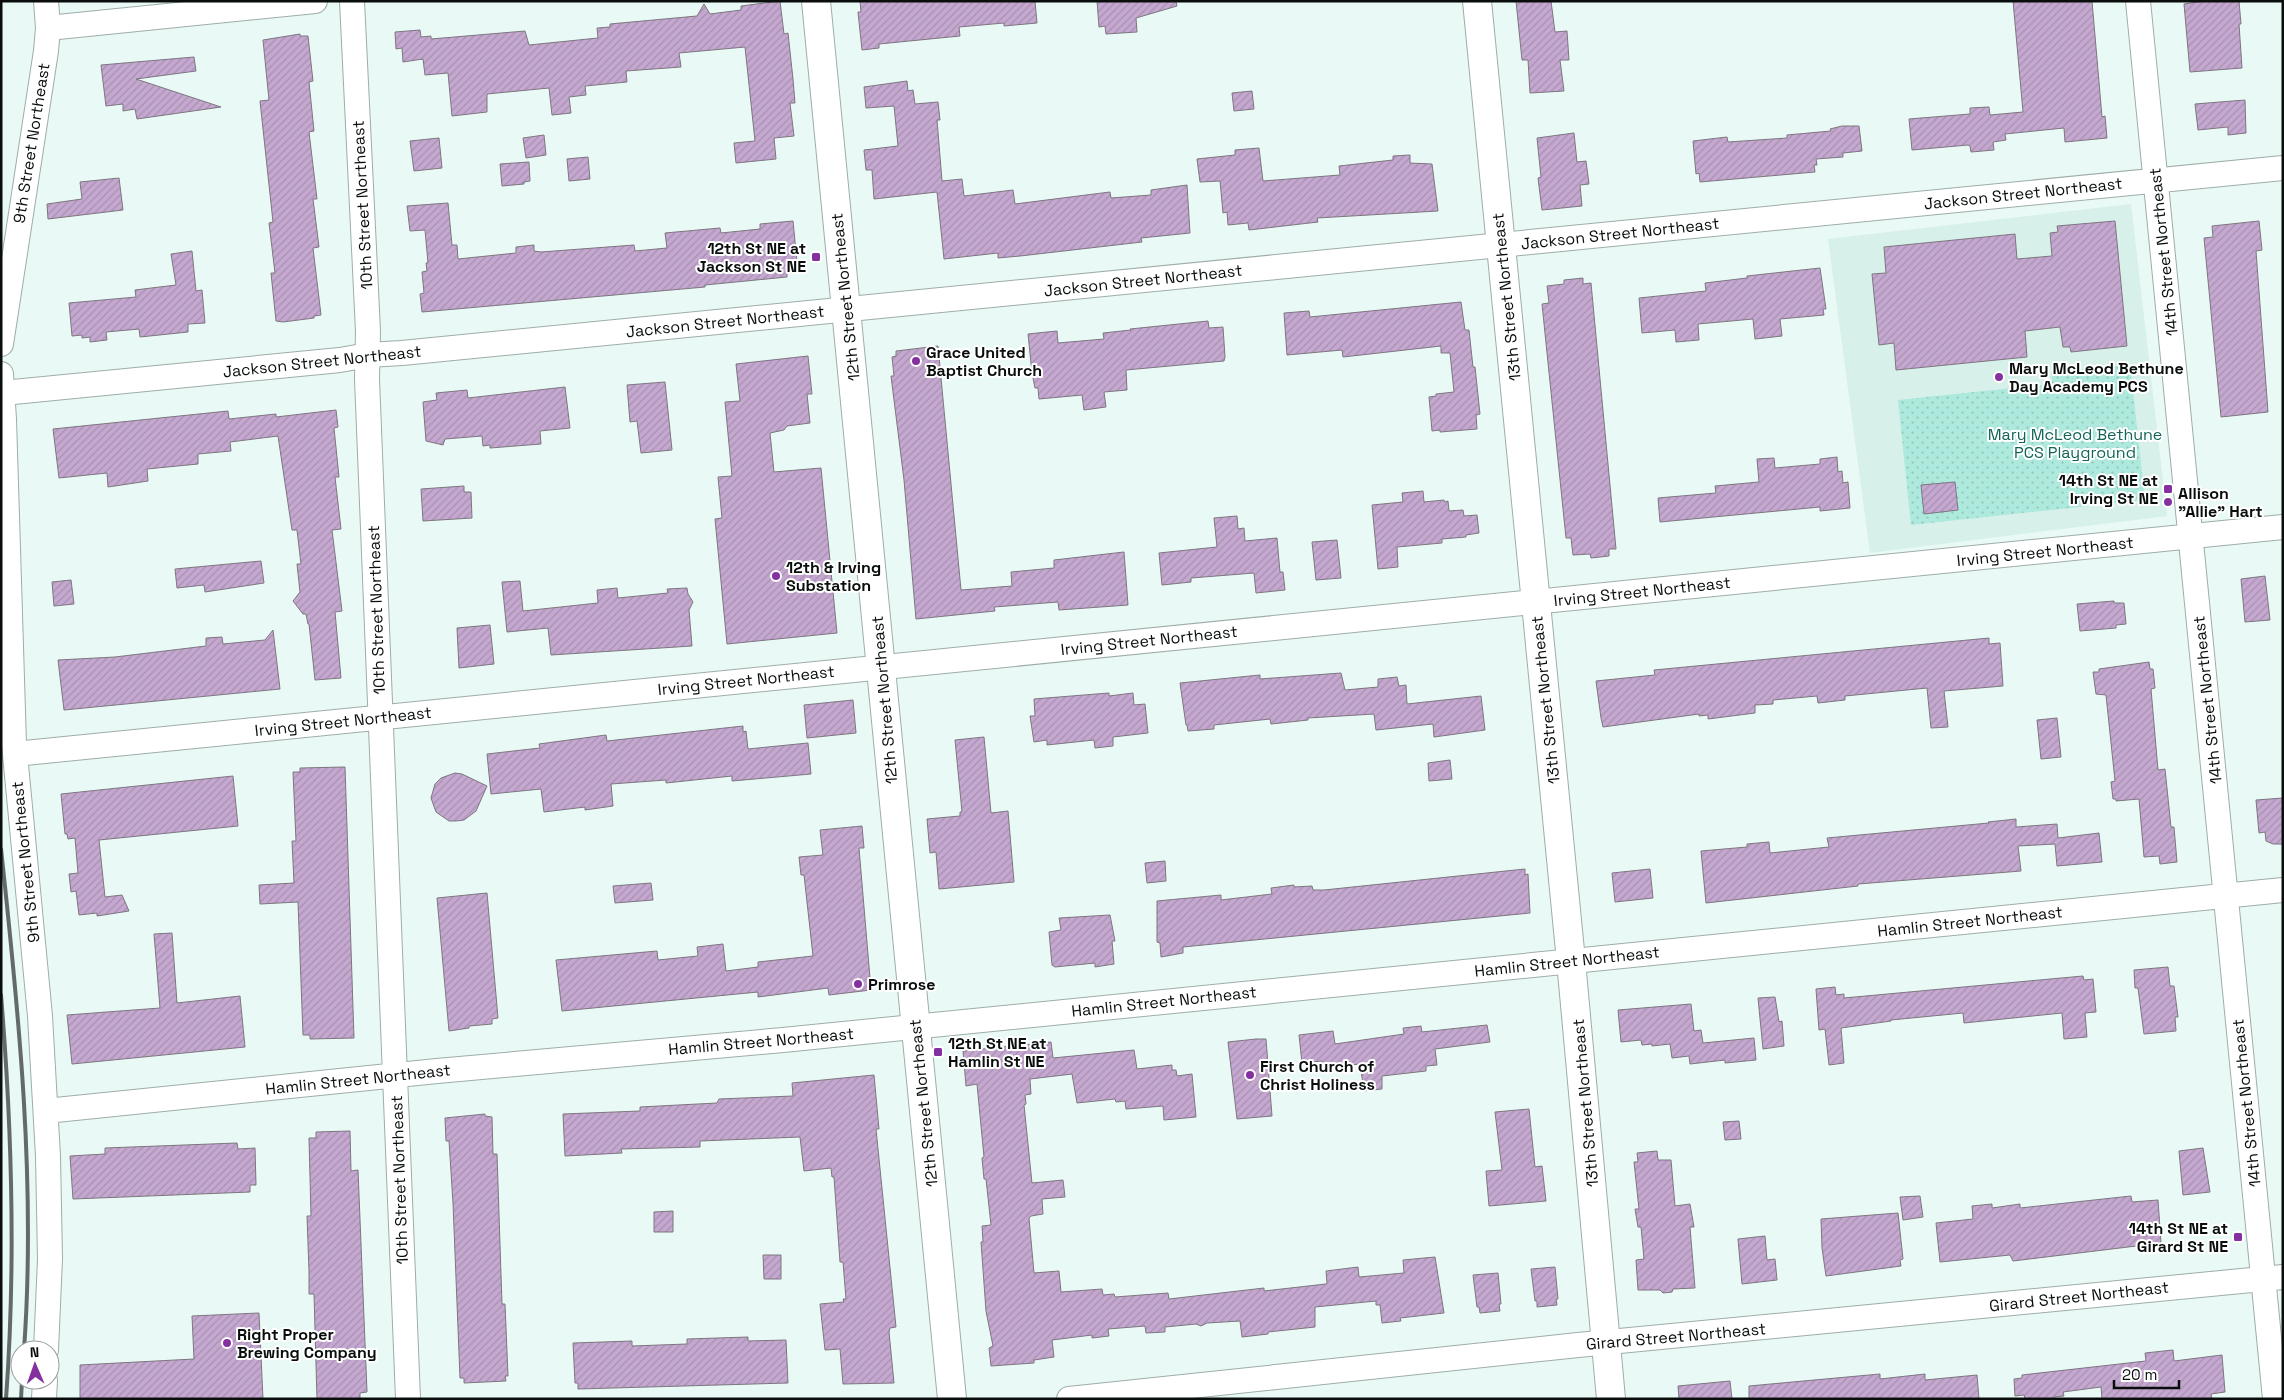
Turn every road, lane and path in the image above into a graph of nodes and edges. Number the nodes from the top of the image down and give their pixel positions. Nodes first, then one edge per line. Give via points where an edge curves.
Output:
1 (46, 1) edge
2 (315, 1) edge
3 (352, 1) edge
4 (816, 1) edge
5 (1477, 1) edge
6 (2138, 1) edge
7 (48, 28) junction
8 (2283, 168) edge
9 (2156, 180) junction
10 (1501, 245) junction
11 (846, 310) junction
12 (1, 344) edge
13 (368, 355) junction
14 (2, 383) edge
15 (2283, 527) edge
16 (2190, 536) junction
17 (1535, 602) junction
18 (881, 666) junction
19 (380, 717) junction
20 (15, 754) junction
21 (2283, 890) edge
22 (2226, 896) junction
23 (1571, 960) junction
24 (916, 1026) junction
25 (395, 1075) junction
26 (46, 1112) junction
27 (2273, 1277) edge
28 (46, 1340) edge
29 (1606, 1343) junction
30 (408, 1399) edge
31 (952, 1399) edge
32 (1070, 1399) edge
33 (1611, 1399) edge
34 (2275, 1399) edge

1 - 7 street, 9th Street Northeast
2 - 7 street
3 - 13 street, 10th Street Northeast
4 - 11 street, 12th Street Northeast
5 - 10 street, 13th Street Northeast
6 - 9 street, 14th Street Northeast
7 - 12 street, 9th Street Northeast
8 - 9 street, Jackson Street Northeast
9 - 10 street, Jackson Street Northeast
9 - 16 street, 14th Street Northeast
10 - 11 street, Jackson Street Northeast
10 - 17 street, 13th Street Northeast
11 - 13 street, Jackson Street Northeast
11 - 18 street, 12th Street Northeast
13 - 14 street, Jackson Street Northeast via 340,360
13 - 19 street, 10th Street Northeast
14 - 20 street, 9th Street Northeast
15 - 16 street, Irving Street Northeast
16 - 17 street, Irving Street Northeast
16 - 22 street, 14th Street Northeast
17 - 18 street, Irving Street Northeast
17 - 23 street, 13th Street Northeast
18 - 19 street, Irving Street Northeast
18 - 24 street, 12th Street Northeast
19 - 20 street, Irving Street Northeast
19 - 25 street, 10th Street Northeast
20 - 26 street, 9th Street Northeast
21 - 22 street, Hamlin Street Northeast
22 - 23 street, Hamlin Street Northeast
22 - 27 street, 14th Street Northeast
23 - 24 street, Hamlin Street Northeast
23 - 29 street, 13th Street Northeast
24 - 25 street, Hamlin Street Northeast
24 - 31 street, 12th Street Northeast
25 - 26 street, Hamlin Street Northeast
25 - 30 street, 10th Street Northeast
26 - 28 street, 9th Street Northeast via 50,1209
27 - 29 street, Girard Street Northeast
27 - 34 street, 14th Street Northeast
29 - 32 street, Girard Street Northeast
29 - 33 street, 13th Street Northeast

